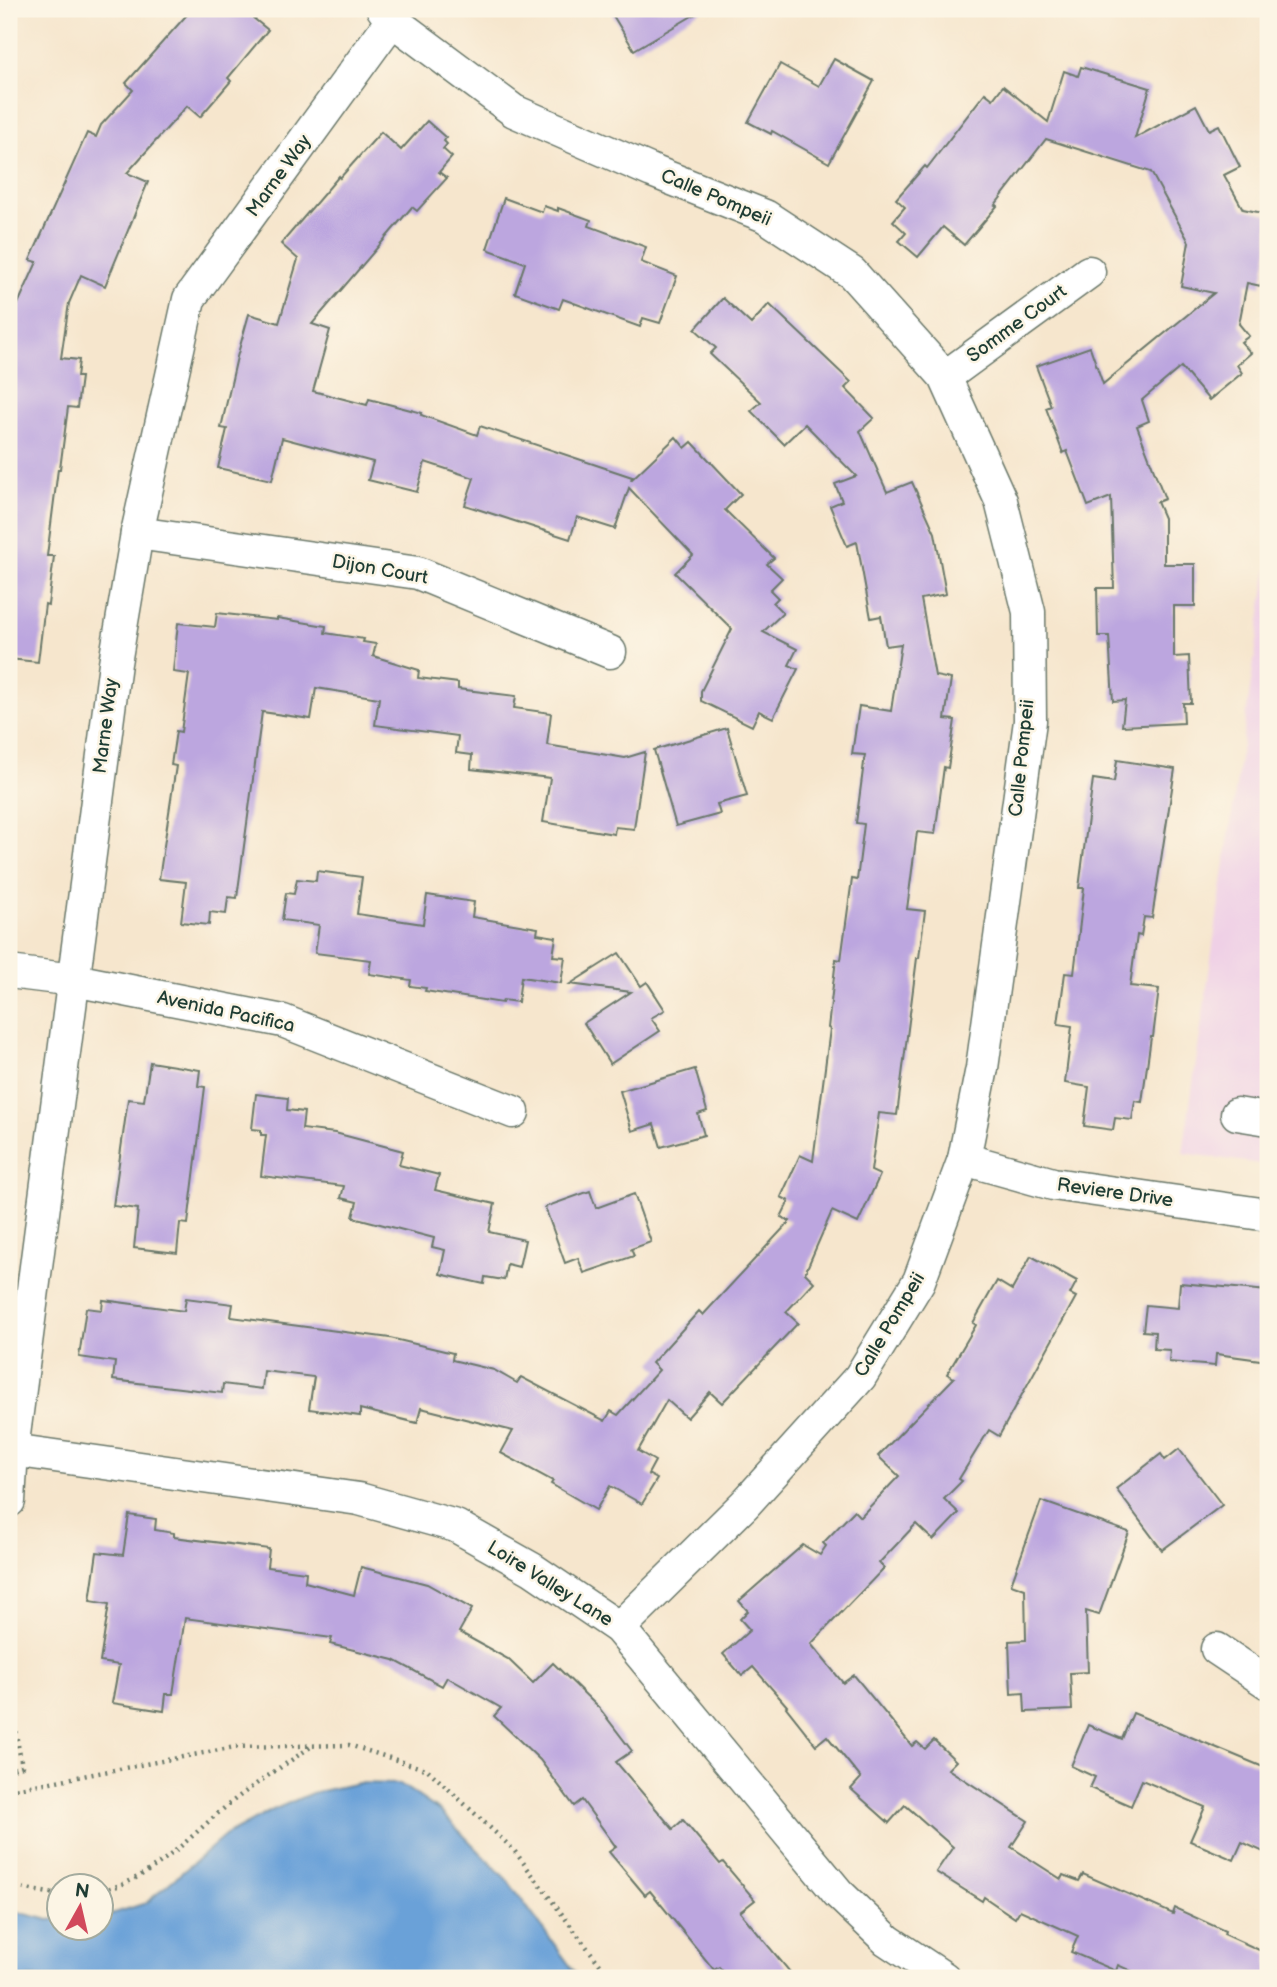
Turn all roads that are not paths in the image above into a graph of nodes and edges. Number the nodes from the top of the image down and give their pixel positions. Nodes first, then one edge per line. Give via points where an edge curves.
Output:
1 (387, 15) edge
2 (1089, 272) dead end
3 (945, 377) junction
4 (137, 533) junction
5 (610, 652) dead end
6 (9, 972) edge
7 (74, 980) junction
8 (513, 1112) dead end
9 (1237, 1114) dead end
10 (1268, 1119) edge
11 (964, 1159) junction
12 (1268, 1215) edge
13 (12, 1450) junction
14 (9, 1501) edge
15 (619, 1628) junction
16 (1217, 1649) dead end
17 (1268, 1683) edge
18 (944, 1978) edge

1 - 3 street, Calle Pompeii via 514,111 765,216 852,273
1 - 4 street, Marne Way via 189,299
2 - 3 street, Somme Court
3 - 11 street, Calle Pompeii via 1001,501 1029,612 1030,720 982,1068
4 - 5 street, Dijon Court via 418,573
4 - 7 street, Marne Way via 115,663
6 - 7 street, Avenida Pacifica
7 - 8 street, Avenida Pacifica via 283,1021
7 - 13 street, Marne Way
9 - 10 street
11 - 12 street, Reviere Drive via 1053,1184
11 - 15 street, Calle Pompeii via 919,1282 860,1377 745,1504
13 - 14 street, Marne Way
13 - 15 street, Loire Valley Lane via 359,1499 456,1526
15 - 18 street, Loire Valley Lane via 838,1893 887,1940
16 - 17 street

